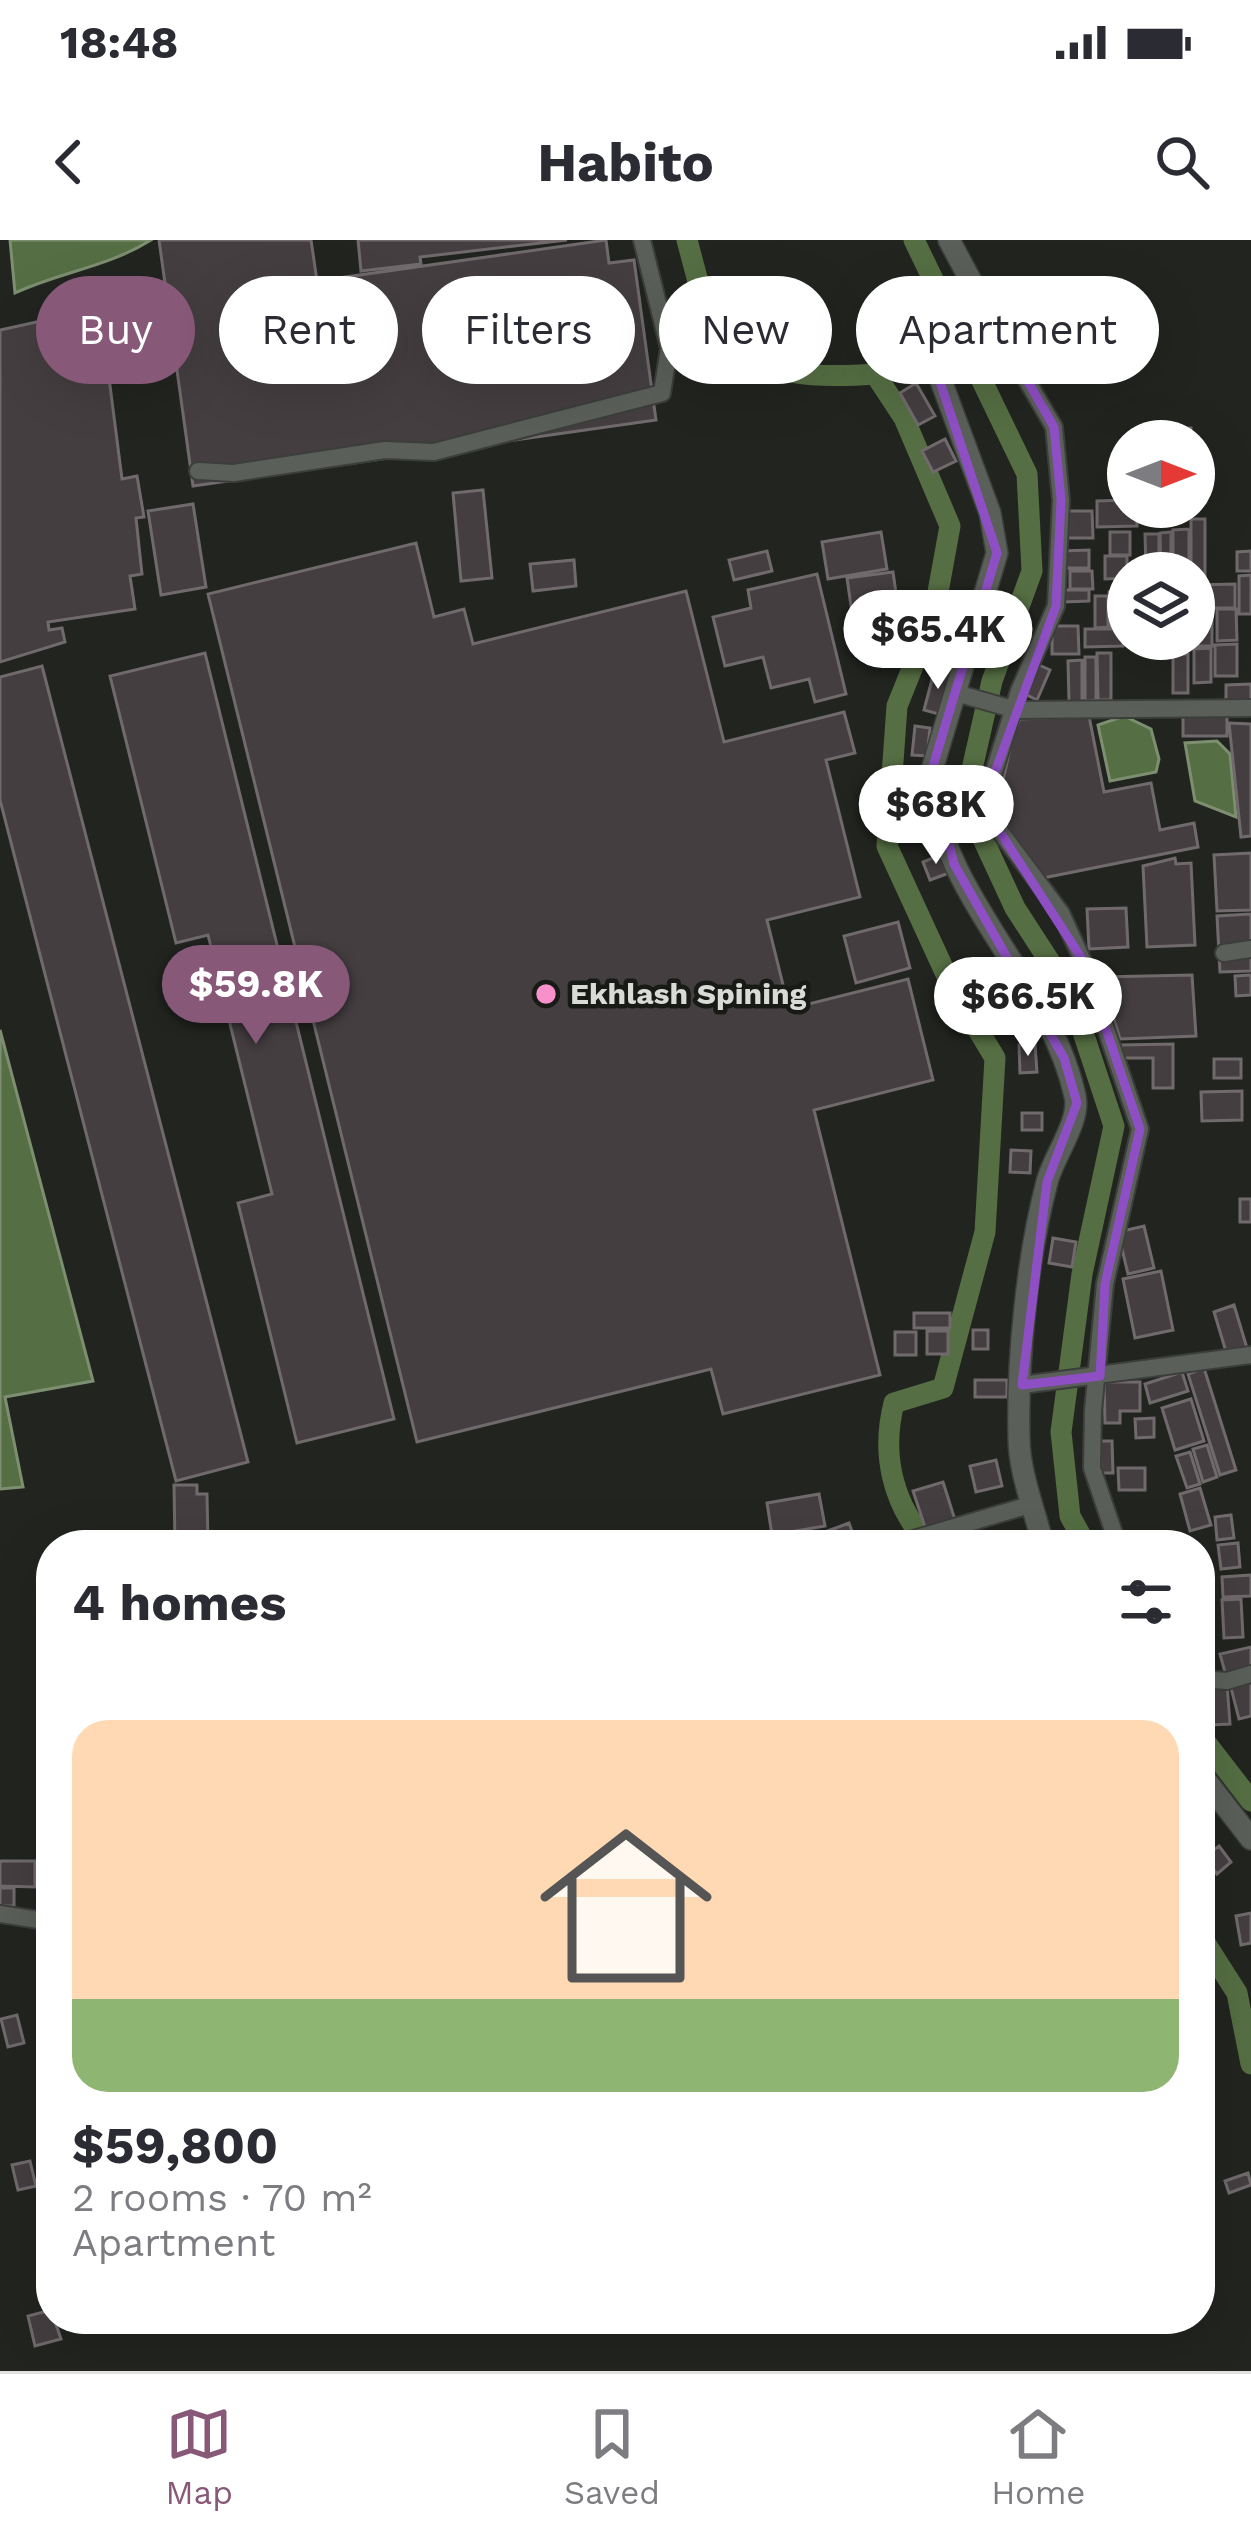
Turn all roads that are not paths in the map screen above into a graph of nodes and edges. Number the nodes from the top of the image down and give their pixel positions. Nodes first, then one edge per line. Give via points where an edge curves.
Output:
1 (642, 240) edge
2 (949, 240) edge
3 (968, 276) edge
4 (941, 384) edge
5 (1029, 384) edge
6 (198, 471) dead end
7 (956, 693) junction
8 (1251, 708) edge
9 (1012, 709) junction
10 (1251, 950) edge
11 (1224, 953) dead end
12 (1251, 1354) edge
13 (1096, 1376) junction
14 (1022, 1385) junction
15 (1033, 1504) junction
16 (951, 1530) edge
17 (1039, 1530) edge
18 (1113, 1530) edge
19 (1251, 1674) edge
20 (1215, 1680) edge
21 (1215, 1792) edge
22 (1251, 1839) edge
23 (0, 1914) edge
24 (36, 1920) edge

1 - 6 street via 669,348 662,393 434,452
2 - 3 street
4 - 7 street via 997,553
5 - 9 street via 1054,427 1056,606
7 - 9 street
7 - 14 street via 931,773 932,805 954,864 1064,1058 1077,1103 1047,1181
8 - 9 street
9 - 13 street via 988,790 997,826 1060,913 1140,1129 1105,1284
10 - 11 street
12 - 13 street
13 - 14 street
13 - 18 street via 1092,1468
14 - 15 street via 1018,1442
15 - 16 street
15 - 17 street
19 - 20 street
21 - 22 street
23 - 24 street

